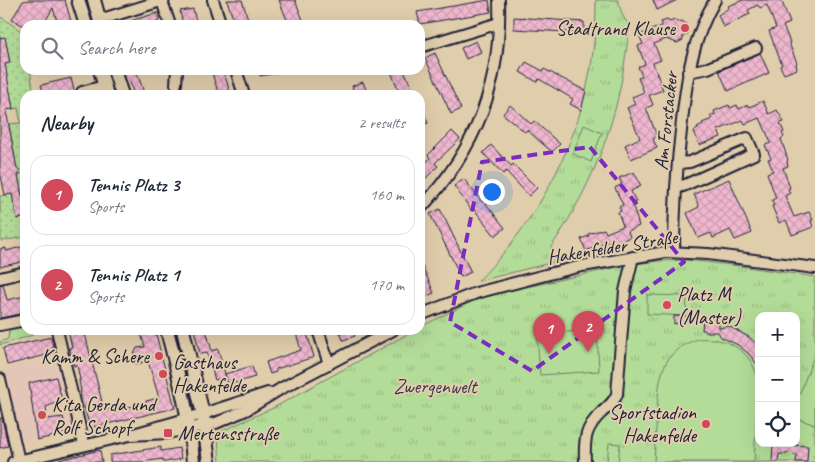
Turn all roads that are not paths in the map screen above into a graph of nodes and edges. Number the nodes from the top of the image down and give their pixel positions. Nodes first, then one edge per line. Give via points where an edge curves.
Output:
1 (78, 0) edge
2 (94, 0) edge
3 (163, 0) edge
4 (214, 0) edge
5 (499, 0) edge
6 (715, 0) edge
7 (147, 3) edge
8 (84, 20) edge
9 (99, 20) edge
10 (105, 20) edge
11 (169, 20) edge
12 (220, 20) edge
13 (499, 23) junction
14 (425, 45) edge
15 (756, 48) dead end
16 (688, 72) junction
17 (102, 75) edge
18 (116, 75) edge
19 (177, 75) edge
20 (238, 75) edge
21 (176, 84) dead end
22 (106, 90) edge
23 (120, 90) edge
24 (242, 90) edge
25 (678, 163) junction
26 (677, 186) junction
27 (425, 203) edge
28 (674, 252) junction
29 (633, 257) junction
30 (815, 268) edge
31 (20, 273) edge
32 (0, 278) edge
33 (425, 313) edge
34 (20, 321) edge
35 (0, 325) edge
36 (58, 335) edge
37 (168, 335) edge
38 (184, 335) edge
39 (320, 335) edge
40 (384, 335) edge
41 (329, 364) junction
42 (0, 378) edge
43 (204, 420) junction
44 (189, 423) junction
45 (84, 445) junction
46 (22, 461) edge
47 (193, 462) edge
48 (209, 462) edge
49 (585, 462) edge

1 - 8 main road
2 - 9 main road
3 - 7 street
3 - 11 street
4 - 12 street
5 - 13 street
6 - 16 street, Am Forstacker via 698,34
7 - 10 street
13 - 14 street
13 - 27 street via 494,75 481,119 451,172
15 - 16 street via 708,68
16 - 25 street, Am Forstacker
17 - 22 main road
18 - 23 main road
19 - 21 street
20 - 24 street
25 - 26 street, Am Forstacker
25 - 26 street via 690,162 747,138 754,154
26 - 28 street, Am Forstacker
28 - 29 street, Hakenfelder Straße
28 - 30 street, Hakenfelder Straße
29 - 33 street, Hakenfelder Straße via 476,293
29 - 49 street via 625,291 617,394 590,423
31 - 32 street
34 - 35 street
36 - 45 street
37 - 44 main road
38 - 43 main road
39 - 41 street
40 - 41 street
41 - 43 street via 246,410 216,423
42 - 46 street
43 - 44 street
43 - 48 main road
44 - 45 street
44 - 47 main road
45 - 46 street

